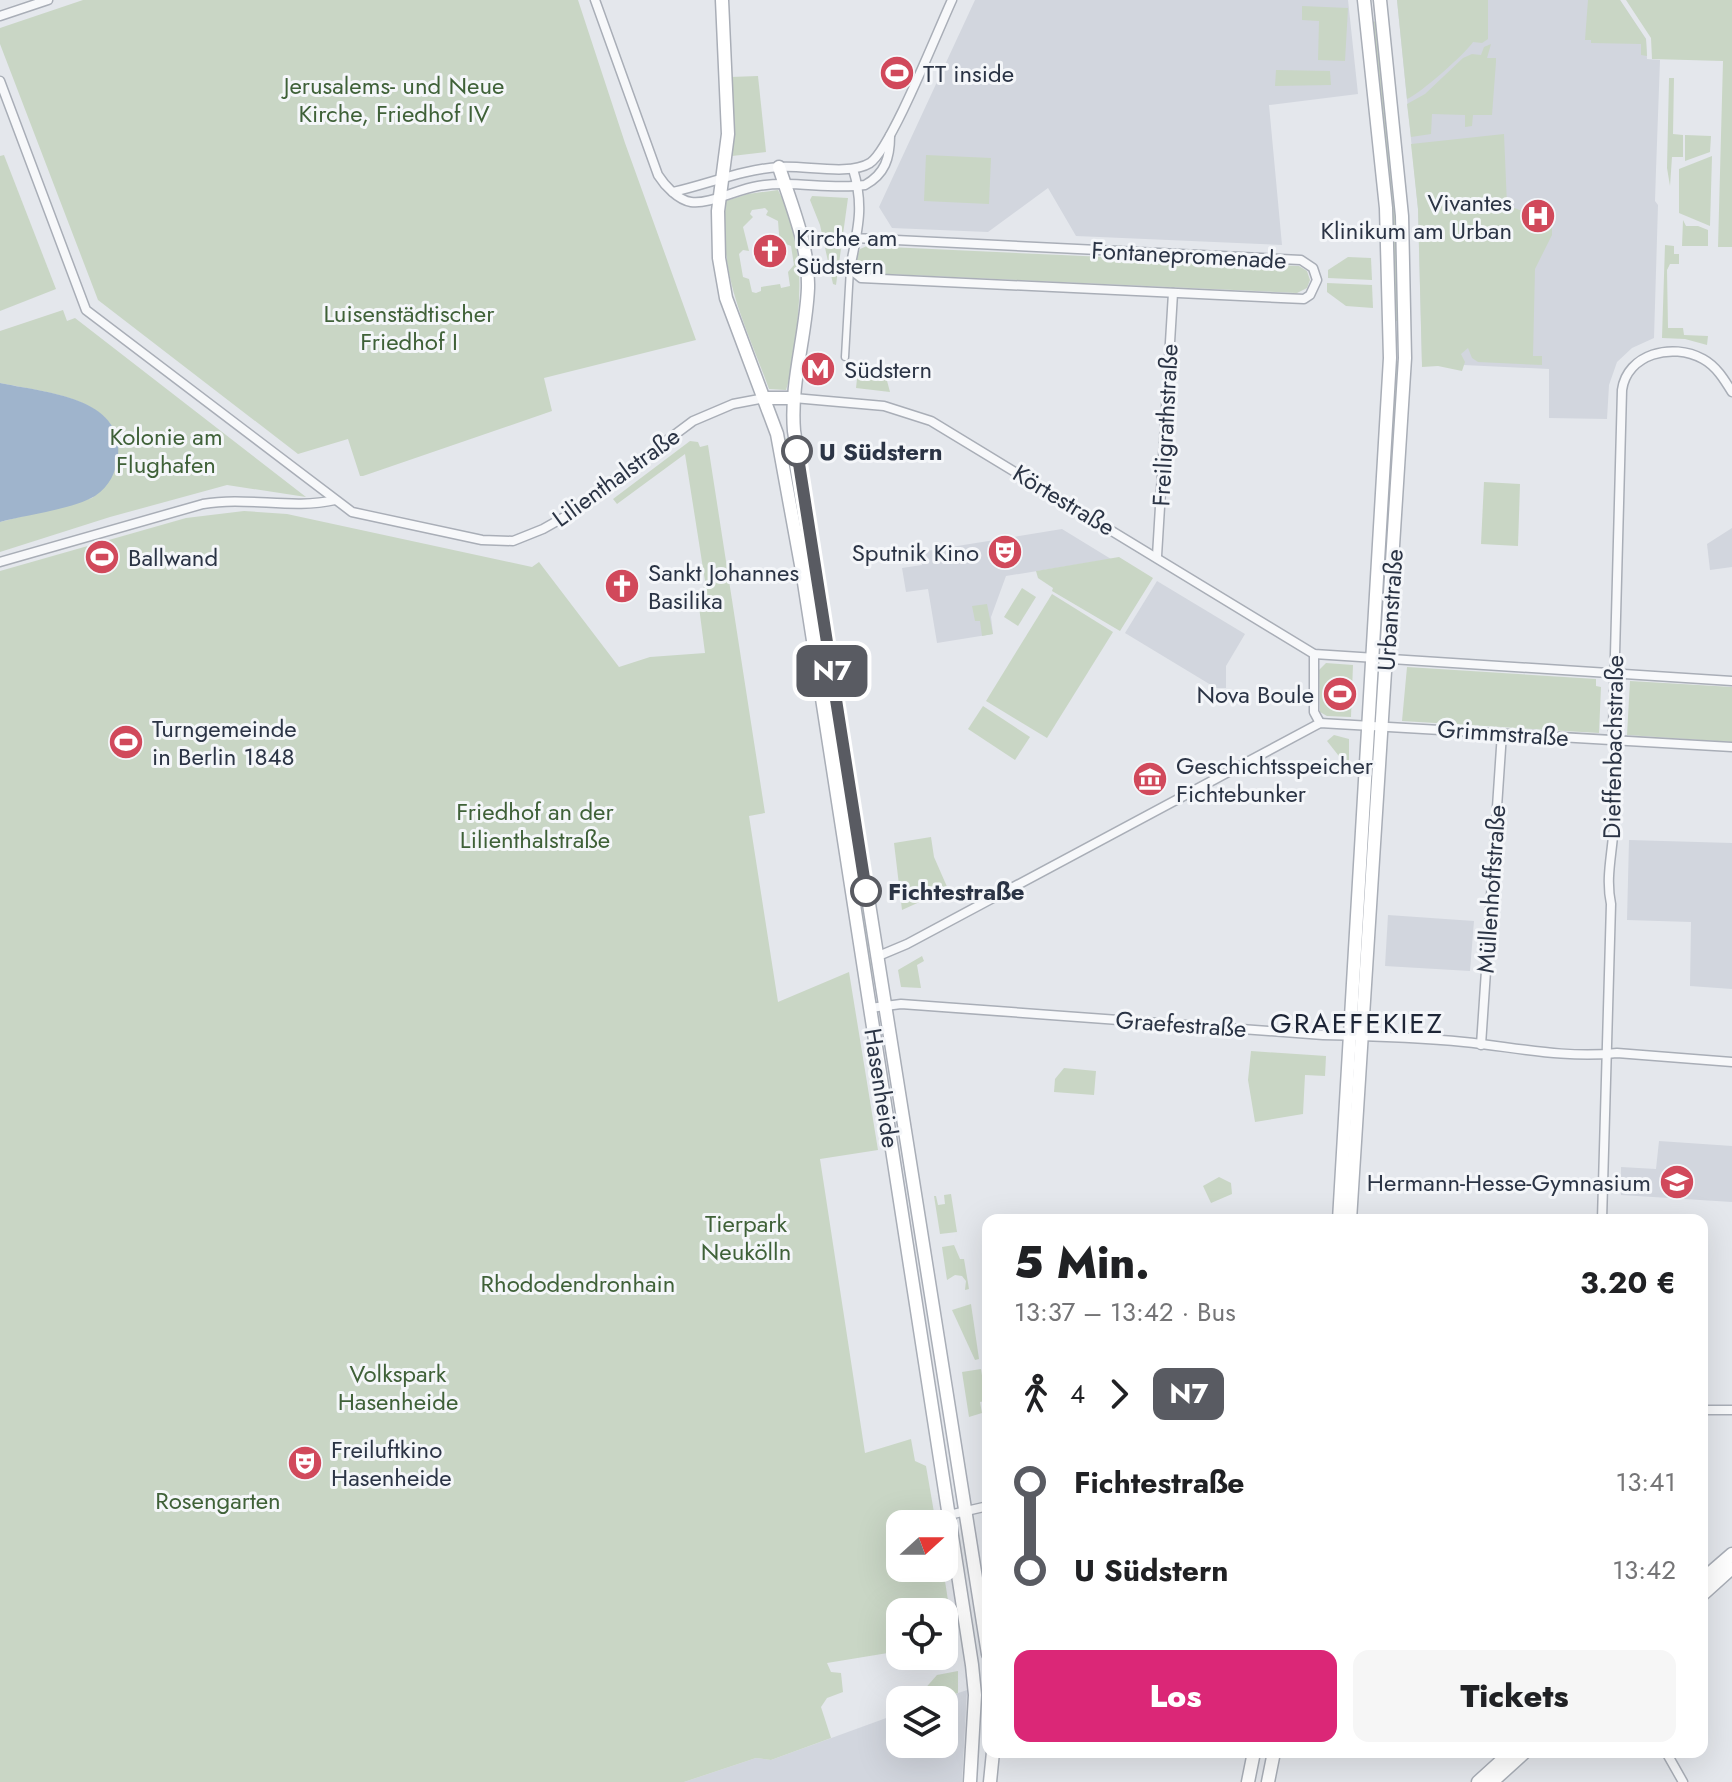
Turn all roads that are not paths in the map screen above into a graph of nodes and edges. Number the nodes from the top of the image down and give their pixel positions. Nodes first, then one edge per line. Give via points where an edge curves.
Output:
1 (48, 0) edge
2 (595, 0) edge
3 (722, 0) edge
4 (952, 0) edge
5 (1364, 0) edge
6 (1380, 0) edge
7 (0, 16) edge
8 (0, 81) edge
9 (890, 136) junction
10 (779, 167) junction
11 (853, 169) junction
12 (723, 177) junction
13 (785, 183) junction
14 (858, 186) junction
15 (673, 192) junction
16 (720, 196) junction
17 (855, 238) junction
18 (850, 269) junction
19 (1173, 293) junction
20 (845, 357) dead end
21 (1732, 392) edge
22 (765, 398) junction
23 (794, 398) junction
24 (794, 431) junction
25 (777, 434) junction
26 (335, 500) junction
27 (1157, 556) junction
28 (0, 562) edge
29 (1314, 654) junction
30 (1372, 659) junction
31 (1387, 660) junction
32 (1615, 674) junction
33 (1732, 681) edge
34 (1320, 723) junction
35 (1376, 726) junction
36 (1502, 733) junction
37 (1614, 740) junction
38 (1732, 747) edge
39 (876, 957) junction
40 (884, 1005) junction
41 (870, 1008) junction
42 (1356, 1036) junction
43 (1481, 1045) junction
44 (892, 1054) junction
45 (1609, 1054) junction
46 (877, 1056) junction
47 (1732, 1062) edge
48 (1340, 1214) edge
49 (1350, 1214) edge
50 (1602, 1214) edge
51 (1708, 1410) edge
52 (1732, 1410) edge
53 (982, 1508) edge
54 (948, 1510) edge
55 (964, 1512) junction
56 (958, 1513) edge
57 (970, 1551) junction
58 (958, 1553) edge
59 (1732, 1554) edge
60 (1732, 1568) edge
61 (958, 1573) edge
62 (1708, 1575) edge
63 (1708, 1590) edge
64 (982, 1620) edge
65 (980, 1729) edge
66 (992, 1758) edge
67 (1253, 1758) edge
68 (1273, 1758) edge
69 (1504, 1758) edge
70 (1518, 1758) edge
71 (1669, 1758) edge
72 (970, 1782) edge
73 (990, 1782) edge
74 (1248, 1782) edge
75 (1268, 1782) edge
76 (1478, 1782) edge
77 (1492, 1782) edge
78 (1683, 1782) edge

1 - 7 street
2 - 15 street via 653,163
3 - 12 main road via 728,134
4 - 9 street
5 - 30 main road, Urbanstraße via 1386,208 1390,358
6 - 31 main road, Urbanstraße via 1402,216 1405,329
8 - 26 street via 86,310
9 - 11 street via 873,160
9 - 14 street via 883,170
10 - 11 street
10 - 12 street
10 - 13 main road
11 - 14 street
12 - 15 street
12 - 16 main road
13 - 14 street
13 - 16 street
13 - 23 main road via 808,277
14 - 17 street via 861,206
15 - 16 street via 689,202
16 - 22 main road via 724,292
17 - 18 street
17 - 19 street, Fontanepromenade via 1301,260 1313,268 1317,280 1304,299
18 - 19 street, Fontanepromenade via 867,279
18 - 20 street
19 - 27 street, Freiligrathstraße
21 - 32 street, Dieffenbachstraße via 1706,360 1694,355 1658,353 1639,360 1623,381
22 - 23 main road
22 - 25 main road, Hasenheide
22 - 26 street, Lilienthalstraße via 733,404 693,421 566,516 513,541 482,540 352,512
23 - 24 main road, Hasenheide
23 - 27 street, Körtestraße via 884,406 922,417
24 - 25 main road
24 - 39 main road, Hasenheide
25 - 41 main road, Hasenheide
26 - 28 street, Lilienthalstraße via 203,504
27 - 29 street, Körtestraße
29 - 30 street, Körtestraße
29 - 34 street via 1314,712
30 - 31 street, Körtestraße
30 - 35 main road, Urbanstraße
31 - 32 street
31 - 35 main road, Urbanstraße
32 - 33 street
32 - 37 street, Dieffenbachstraße
34 - 35 street
34 - 39 street
35 - 36 street, Grimmstraße
35 - 42 main road, Urbanstraße
36 - 37 street, Grimmstraße
36 - 43 street, Müllenhoffstraße
37 - 38 street, Grimmstraße
37 - 45 street, Dieffenbachstraße
39 - 40 main road, Hasenheide
40 - 41 street, Graefestraße
40 - 42 street, Graefestraße
40 - 44 main road, Hasenheide
41 - 46 main road, Hasenheide
42 - 43 street, Graefestraße
42 - 48 main road, Urbanstraße
42 - 49 main road, Urbanstraße
43 - 45 street, Graefestraße
44 - 46 main road
44 - 55 main road, Hasenheide
45 - 47 street, Graefestraße
45 - 50 street, Dieffenbachstraße
46 - 54 main road, Hasenheide
51 - 52 street
53 - 55 street
55 - 56 street
55 - 57 main road, Hasenheide
57 - 58 main road
57 - 64 main road, Hasenheide
59 - 62 main road
60 - 63 main road
61 - 65 main road, Hasenheide
65 - 72 main road, Hasenheide
66 - 73 main road
67 - 74 main road
68 - 75 main road
69 - 76 main road
70 - 77 main road
71 - 78 street

